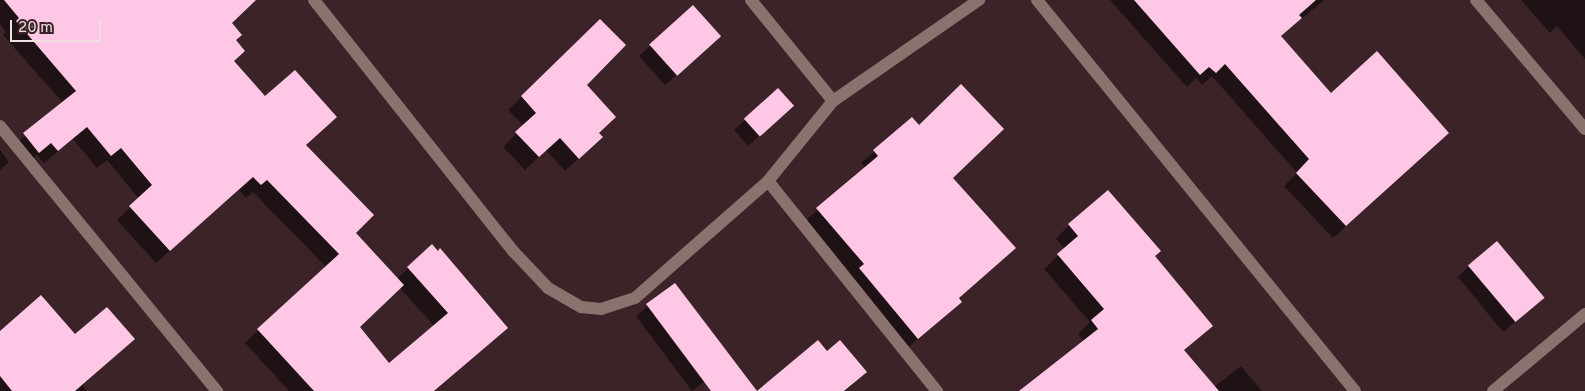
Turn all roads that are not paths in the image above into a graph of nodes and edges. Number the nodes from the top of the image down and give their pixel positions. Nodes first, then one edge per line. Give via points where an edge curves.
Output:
1 (314, 0) edge
2 (750, 0) edge
3 (979, 0) edge
4 (1037, 0) edge
5 (1476, 0) edge
6 (833, 101) junction
7 (0, 126) edge
8 (1585, 129) edge
9 (768, 181) junction
10 (1585, 314) edge
11 (217, 391) edge
12 (937, 391) edge
13 (1355, 391) edge
14 (1493, 391) edge

1 - 9 street via 514,252 548,288 581,306 601,309 635,298
2 - 6 street
3 - 6 street
4 - 13 street
5 - 8 street
6 - 9 street
7 - 11 street
9 - 12 street
10 - 14 street

